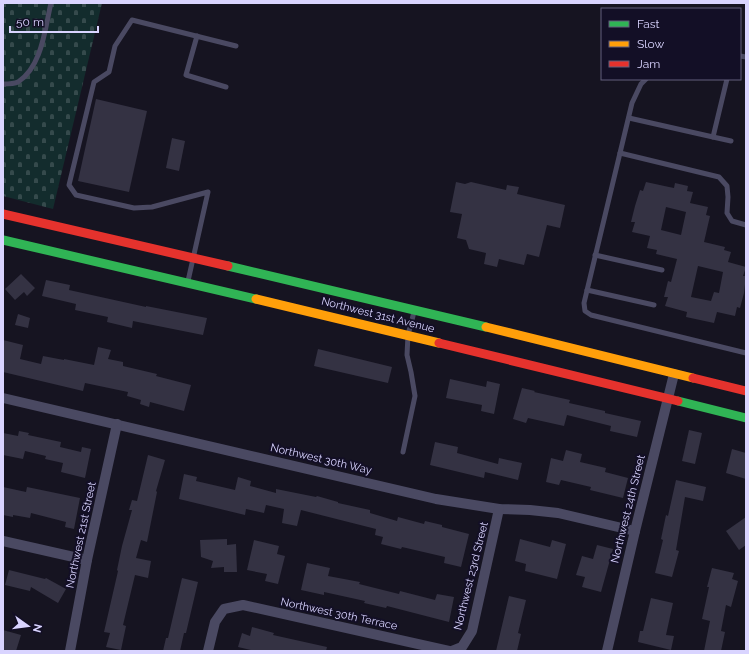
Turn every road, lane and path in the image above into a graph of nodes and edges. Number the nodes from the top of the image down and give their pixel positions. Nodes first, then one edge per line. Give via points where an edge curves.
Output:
1 (51, 3) edge
2 (197, 36) junction
3 (236, 46) dead end
4 (645, 80) edge
5 (727, 80) edge
6 (3, 84) edge
7 (226, 87) dead end
8 (629, 118) junction
9 (713, 137) junction
10 (731, 141) dead end
11 (620, 153) junction
12 (3, 214) edge
13 (746, 224) edge
14 (3, 240) edge
15 (595, 255) junction
16 (193, 257) junction
17 (662, 270) dead end
18 (187, 282) junction
19 (587, 290) junction
20 (654, 305) dead end
21 (415, 310) junction
22 (408, 335) junction
23 (746, 353) edge
24 (674, 374) junction
25 (746, 391) edge
26 (3, 398) edge
27 (668, 399) junction
28 (746, 418) edge
29 (117, 424) junction
30 (403, 452) dead end
31 (499, 509) junction
32 (635, 531) junction
33 (3, 541) edge
34 (87, 560) junction
35 (70, 651) edge
36 (208, 651) edge
37 (449, 651) edge
38 (452, 651) edge
39 (607, 651) edge

1 - 6 lane via 38,58 30,71 17,83
2 - 3 lane
2 - 7 lane via 186,75
2 - 16 lane via 132,20 115,46 109,72 94,82 69,185 76,195 134,208 152,207 208,192
4 - 8 lane via 632,103
5 - 9 lane
8 - 9 lane
8 - 11 lane
9 - 10 lane
11 - 13 lane via 720,177 727,186 727,213 732,221
11 - 15 lane
12 - 16 main road, Northwest 31st Avenue
14 - 18 main road, Northwest 31st Avenue
15 - 17 lane
15 - 19 lane
16 - 18 lane
16 - 21 main road, Northwest 31st Avenue
18 - 22 main road, Northwest 31st Avenue
19 - 20 lane
19 - 23 lane via 585,311 591,316
21 - 22 lane
21 - 24 main road, Northwest 31st Avenue
22 - 27 main road, Northwest 31st Avenue
22 - 30 lane via 407,355 415,396
24 - 25 main road, Northwest 31st Avenue
24 - 27 street, Northwest 24th Street
26 - 29 street, Northwest 30th Way
27 - 28 main road, Northwest 31st Avenue
27 - 32 street, Northwest 24th Street
29 - 31 street, Northwest 30th Way via 436,499
29 - 34 street, Northwest 21st Street
31 - 32 street, Northwest 30th Way via 558,513
31 - 38 street, Northwest 23rd Street via 472,631 462,648
32 - 39 street, Northwest 24th Street
33 - 34 street
34 - 35 street, Northwest 21st Street
36 - 37 street, Northwest 30th Terrace via 215,622 224,609 243,605

